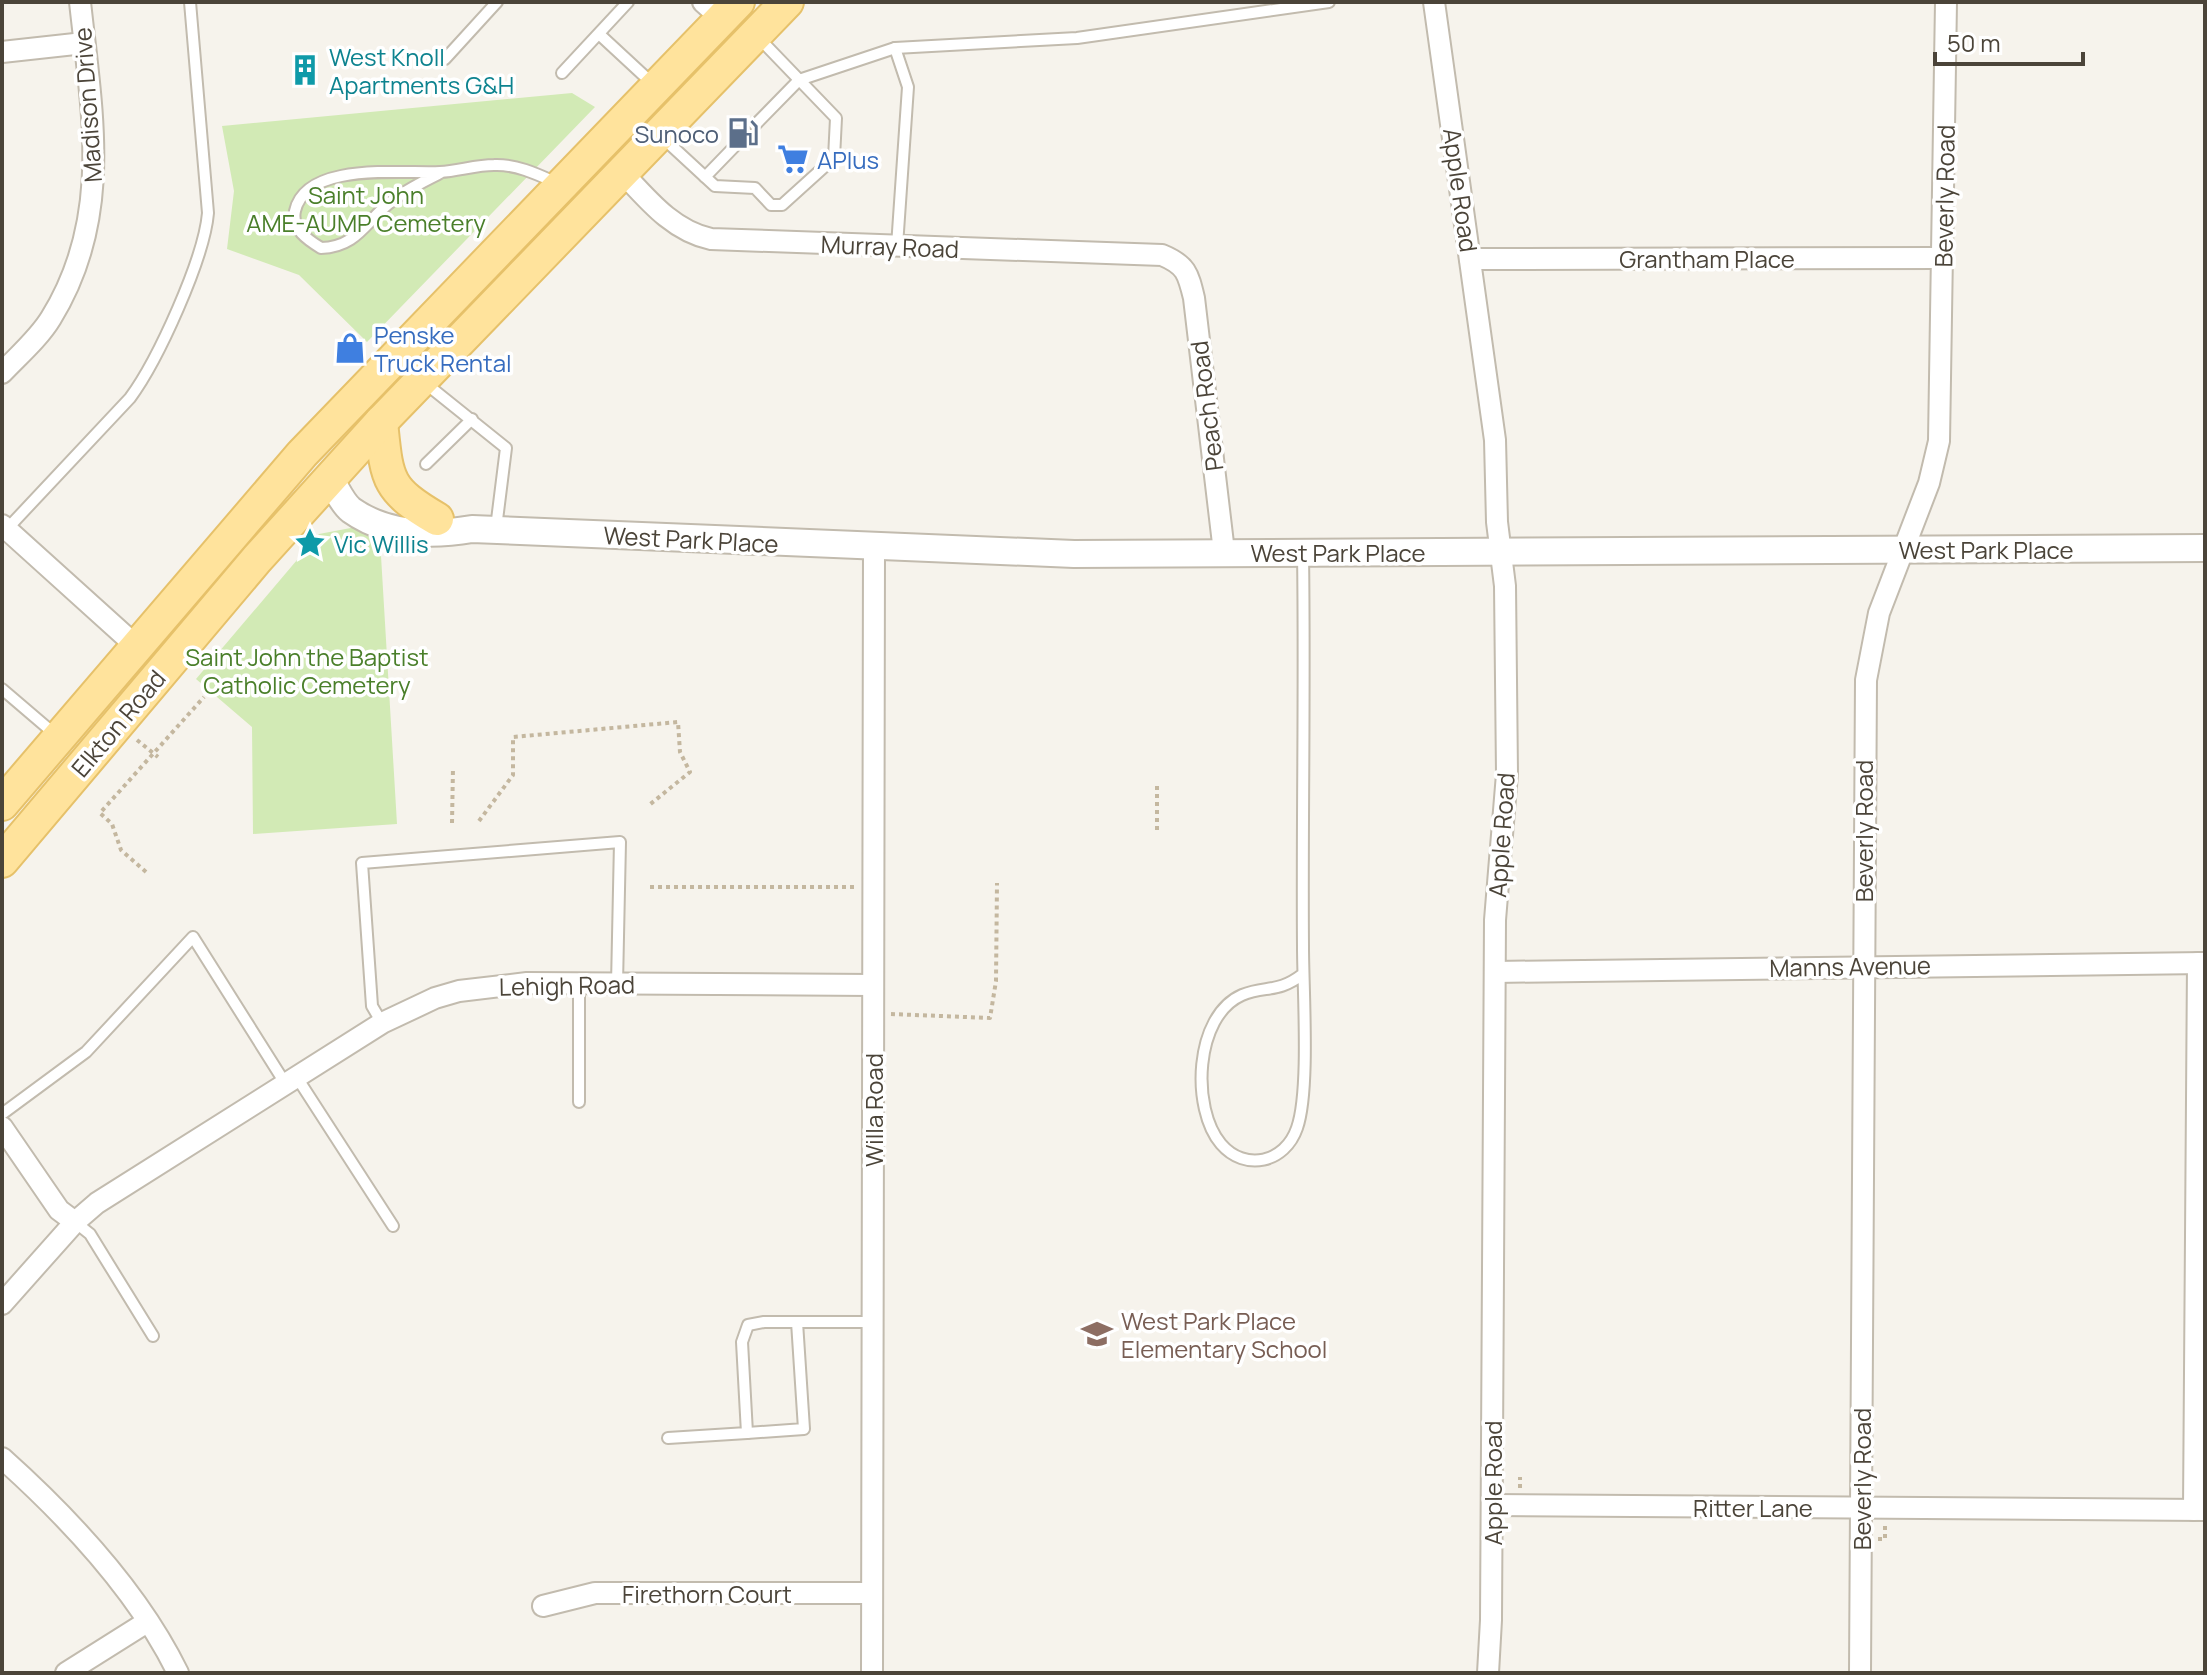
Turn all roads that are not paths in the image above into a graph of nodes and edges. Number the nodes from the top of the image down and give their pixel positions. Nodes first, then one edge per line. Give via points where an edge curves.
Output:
1 (80, 2) edge
2 (190, 2) edge
3 (497, 2) edge
4 (628, 2) edge
5 (754, 2) edge
6 (787, 2) edge
7 (1329, 2) edge
8 (1434, 2) edge
9 (1946, 2) edge
10 (721, 8) edge
11 (599, 34) junction
12 (755, 34) junction
13 (84, 43) junction
14 (895, 48) junction
15 (2, 52) edge
16 (445, 59) dead end
17 (719, 71) junction
18 (562, 73) dead end
19 (799, 80) junction
20 (655, 87) junction
21 (755, 125) dead end
22 (659, 134) junction
23 (735, 146) dead end
24 (442, 172) junction
25 (622, 172) junction
26 (705, 177) junction
27 (561, 184) junction
28 (897, 246) junction
29 (1943, 258) junction
30 (1470, 259) junction
31 (1181, 263) joint
32 (2, 373) edge
33 (421, 380) junction
34 (472, 419) junction
35 (381, 422) junction
36 (302, 454) junction
37 (426, 464) dead end
38 (330, 479) junction
39 (437, 519) junction
40 (4, 527) edge
41 (484, 529) junction
42 (874, 547) junction
43 (2205, 548) edge
44 (1902, 550) junction
45 (1501, 551) junction
46 (1224, 552) junction
47 (1303, 552) junction
48 (135, 645) junction
49 (2, 689) edge
50 (58, 737) junction
51 (2, 804) edge
52 (2, 861) edge
53 (2201, 963) edge
54 (1863, 965) junction
55 (1495, 972) junction
56 (1303, 974) junction
57 (579, 983) junction
58 (617, 984) junction
59 (873, 985) junction
60 (382, 1023) junction
61 (290, 1080) junction
62 (579, 1102) dead end
63 (2, 1114) edge
64 (2, 1127) edge
65 (75, 1222) junction
66 (393, 1226) dead end
67 (2, 1304) edge
68 (797, 1322) junction
69 (873, 1322) junction
70 (153, 1336) dead end
71 (747, 1433) junction
72 (668, 1438) dead end
73 (2, 1458) edge
74 (1492, 1505) junction
75 (1860, 1508) junction
76 (2200, 1510) edge
77 (872, 1593) junction
78 (543, 1606) dead end
79 (147, 1622) junction
80 (66, 1673) edge
81 (178, 1673) edge
82 (872, 1673) edge
83 (1488, 1673) edge
84 (1860, 1673) edge

1 - 13 street, Madison Drive
2 - 40 lane via 208,213 203,239 147,375
3 - 16 lane
4 - 11 lane
5 - 12 main road
6 - 12 main road, Elkton Road
7 - 14 lane via 1077,38
8 - 30 street, Apple Road
9 - 29 street, Beverly Road
10 - 17 main road
10 - 20 main road, Elkton Road
11 - 18 lane
11 - 20 lane
12 - 17 main road, Elkton Road
12 - 19 lane
13 - 15 street
13 - 32 street, Madison Drive via 95,177 89,229 50,321
14 - 19 lane
14 - 28 lane via 908,87
17 - 22 main road, Elkton Road
19 - 21 lane
19 - 26 lane via 836,118 834,158 782,205 771,205 755,188 715,186
20 - 27 main road, Elkton Road
22 - 25 main road, Elkton Road
22 - 26 lane
23 - 26 lane
24 - 24 lane via 331,178 301,198 294,212 297,228 321,248 338,248 360,236 391,201
24 - 27 lane via 496,164
25 - 28 street, Murray Road via 689,235
25 - 33 main road, Elkton Road
27 - 36 main road, Elkton Road
28 - 31 street, Murray Road via 1162,255
29 - 30 street, Grantham Place
29 - 44 street, Beverly Road via 1939,441 1929,483
30 - 45 street, Apple Road via 1495,440
31 - 46 street, Peach Road via 1194,298
33 - 34 lane
33 - 35 main road, Elkton Road
34 - 37 lane
34 - 41 lane via 506,448
35 - 38 main road, Elkton Road
35 - 39 main road via 393,485
36 - 38 street, West Park Place
36 - 48 main road, Elkton Road
38 - 39 street, West Park Place via 396,511
38 - 41 street, West Park Place via 348,508 393,528 438,534
38 - 52 main road, Elkton Road
39 - 41 street, West Park Place
40 - 48 street
41 - 42 street, West Park Place
42 - 46 street, West Park Place via 1074,554
42 - 59 street, Willa Road
43 - 44 street, West Park Place
44 - 45 street, West Park Place
44 - 54 street, Beverly Road via 1879,613 1866,680
45 - 47 street, West Park Place
45 - 55 street, Apple Road via 1507,774
46 - 47 street, West Park Place
47 - 56 lane
48 - 50 main road, Elkton Road
49 - 50 lane
50 - 51 main road, Elkton Road
53 - 54 street, Manns Avenue
53 - 76 street
54 - 55 street, Manns Avenue
54 - 75 street, Beverly Road
55 - 74 street, Apple Road
56 - 56 lane via 1297,1127 1279,1154 1245,1161 1229,1153 1209,1131 1203,1104 1205,1043 1216,1014 1242,995 1285,987
57 - 58 street, Lehigh Road
57 - 60 street, Lehigh Road via 481,987 435,998
57 - 62 lane
58 - 59 street, Lehigh Road
58 - 60 lane via 620,842 362,863 372,1006
59 - 69 street, Willa Road
60 - 61 street, Lehigh Road
61 - 63 lane via 193,937 86,1052
61 - 65 street, Lehigh Road via 119,1187
61 - 66 lane
64 - 65 street via 59,1210
65 - 67 street, Lehigh Road
65 - 70 lane via 90,1234
68 - 69 lane
68 - 71 lane via 764,1322 744,1329
68 - 71 lane via 804,1429
69 - 77 street, Willa Road
71 - 72 lane
73 - 79 street via 94,1550
74 - 75 street, Ritter Lane
74 - 83 street, Apple Road
75 - 76 street, Ritter Lane
75 - 84 street, Beverly Road
77 - 78 street, Firethorn Court via 595,1593
77 - 82 street, Willa Road
79 - 80 street
79 - 81 street

